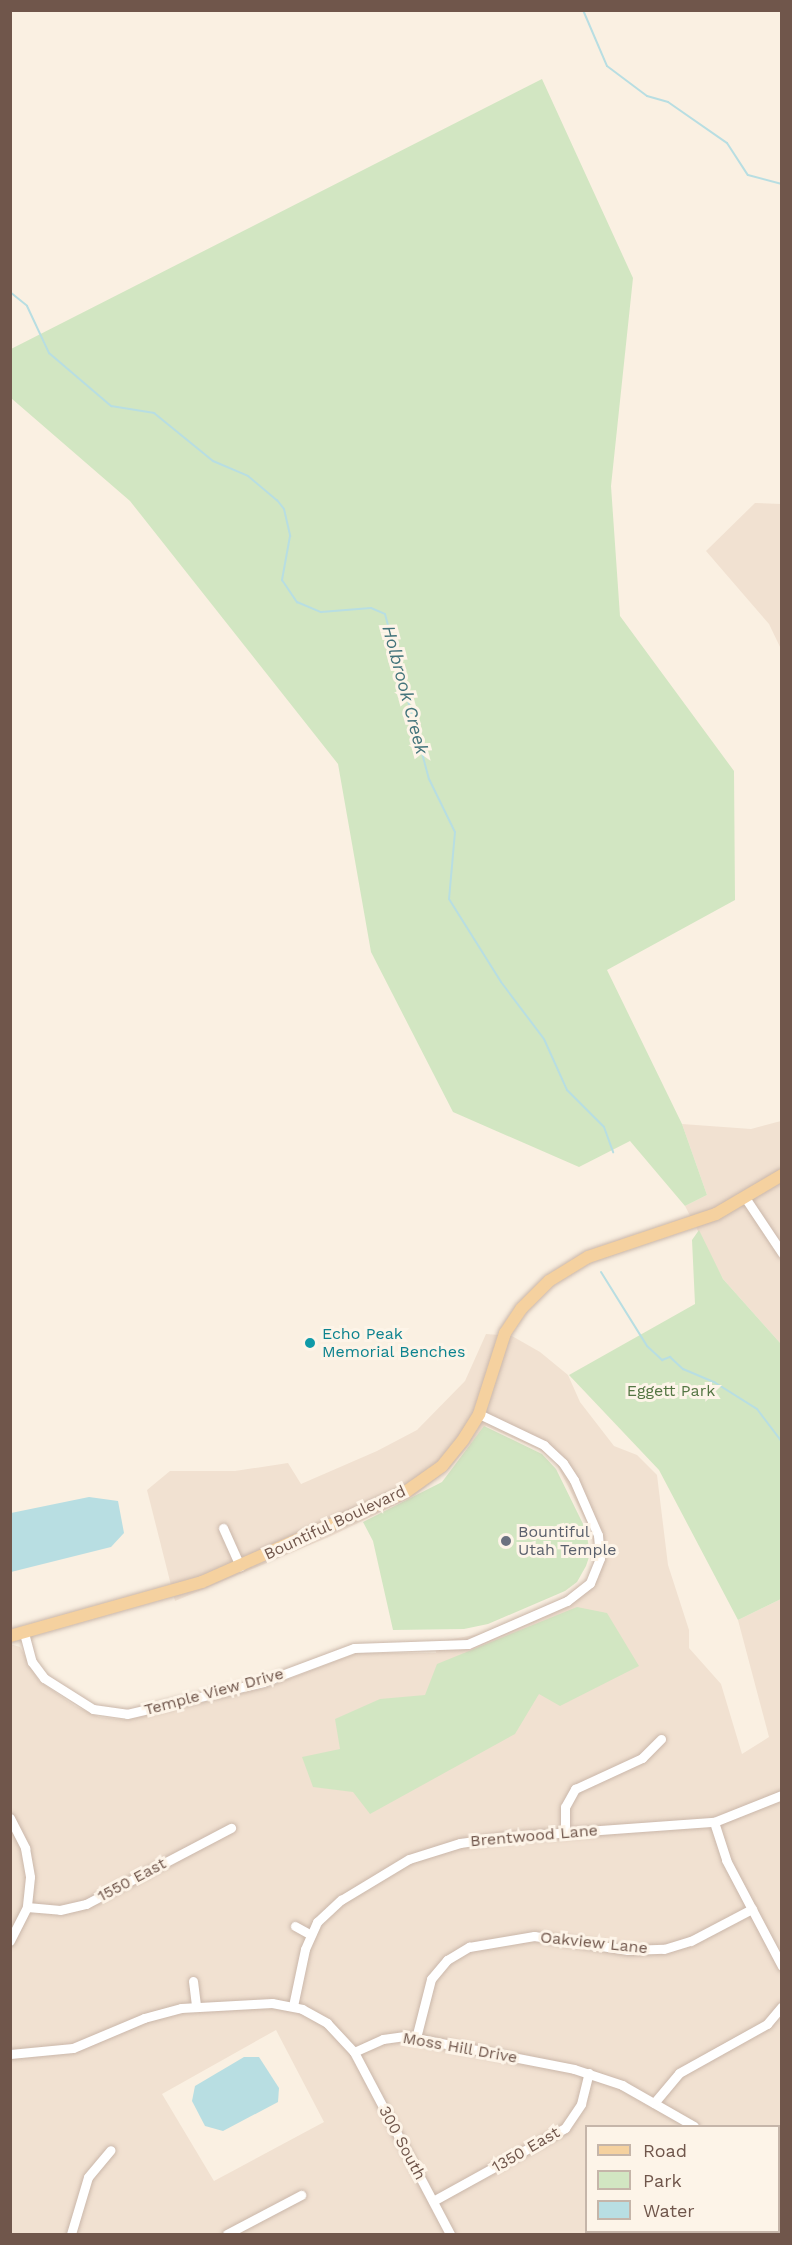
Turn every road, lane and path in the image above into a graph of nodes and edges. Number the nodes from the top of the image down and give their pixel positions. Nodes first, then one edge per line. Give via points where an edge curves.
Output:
1 (782, 1175) edge
2 (746, 1199) junction
3 (782, 1253) edge
4 (479, 1414) junction
5 (223, 1528) dead end
6 (240, 1566) junction
7 (24, 1633) junction
8 (10, 1636) edge
9 (661, 1739) dead end
10 (782, 1795) edge
11 (11, 1819) edge
12 (714, 1822) junction
13 (231, 1828) dead end
14 (565, 1832) junction
15 (27, 1907) junction
16 (752, 1909) junction
17 (295, 1926) dead end
18 (311, 1935) junction
19 (10, 1941) edge
20 (782, 1966) edge
21 (193, 1981) dead end
22 (196, 2006) junction
23 (293, 2006) junction
24 (782, 2006) edge
25 (779, 2018) edge
26 (416, 2038) junction
27 (354, 2052) junction
28 (10, 2054) edge
29 (589, 2073) junction
30 (654, 2103) junction
31 (691, 2125) edge
32 (111, 2150) dead end
33 (301, 2195) dead end
34 (433, 2201) junction
35 (71, 2235) edge
36 (227, 2235) edge
37 (450, 2235) edge

1 - 2 main road, Bountiful Boulevard
2 - 3 street
2 - 4 main road, Bountiful Boulevard via 681,1229 588,1257 549,1281 521,1309 505,1333
4 - 6 main road, Bountiful Boulevard via 453,1454 419,1484
4 - 7 street, Temple View Drive via 544,1445 563,1462 574,1480 598,1535 600,1558 590,1583 567,1601 468,1644 354,1648 263,1682 127,1714 93,1709 44,1678 32,1662
5 - 6 street
6 - 7 main road, Bountiful Boulevard via 177,1591
7 - 8 main road, Bountiful Boulevard
9 - 14 street via 642,1758 575,1789 565,1807
10 - 12 street, Brentwood Lane
11 - 15 street via 29,1867
12 - 14 street, Brentwood Lane
12 - 16 street via 723,1853
13 - 15 street, 1550 East via 86,1904 60,1910
14 - 18 street, Brentwood Lane via 460,1843 409,1859 334,1905
15 - 19 street
16 - 20 street
16 - 26 street, Oakview Lane via 691,1941 664,1949 628,1950 534,1936 469,1947 447,1960 431,1979
17 - 18 street
18 - 23 street, Brentwood Lane
21 - 22 street
22 - 23 street
22 - 28 street via 144,2018 73,2048
23 - 27 street via 327,2023
24 - 25 street
25 - 30 street via 679,2073
26 - 27 street, Moss Hill Drive via 383,2039
26 - 29 street, Moss Hill Drive
27 - 34 street, 300 South
29 - 30 street, Moss Hill Drive
29 - 34 street, 1350 East via 581,2104 565,2128
30 - 31 street, Moss Hill Drive
32 - 35 street via 88,2177
33 - 36 street
34 - 37 street, 300 South

